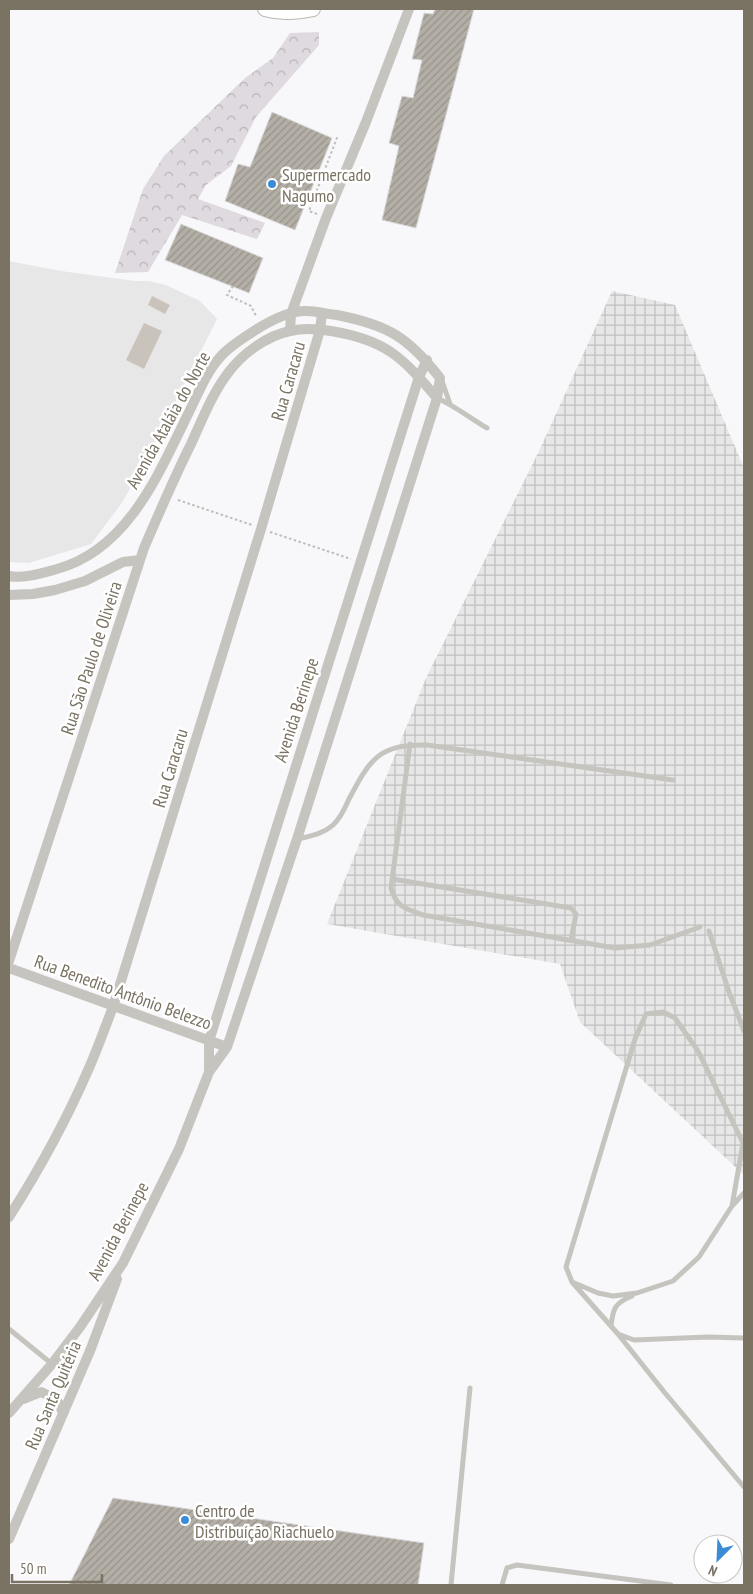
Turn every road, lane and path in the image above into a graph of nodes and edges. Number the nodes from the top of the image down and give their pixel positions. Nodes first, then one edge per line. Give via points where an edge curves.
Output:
1 (265, 9) edge
2 (313, 9) edge
3 (409, 9) edge
4 (338, 135) dead end
5 (326, 218) junction
6 (233, 286) dead end
7 (322, 313) junction
8 (291, 314) junction
9 (258, 320) dead end
10 (320, 330) junction
11 (290, 331) junction
12 (426, 360) junction
13 (227, 374) joint
14 (419, 377) junction
15 (440, 378) junction
16 (437, 398) junction
17 (450, 404) junction
18 (487, 428) dead end
19 (140, 560) junction
20 (11, 576) edge
21 (9, 597) edge
22 (410, 744) junction
23 (673, 780) dead end
24 (297, 839) junction
25 (392, 879) junction
26 (700, 927) dead end
27 (709, 931) dead end
28 (571, 940) junction
29 (9, 961) edge
30 (9, 968) edge
31 (113, 1006) junction
32 (744, 1031) edge
33 (209, 1041) junction
34 (227, 1047) junction
35 (209, 1072) junction
36 (743, 1144) edge
37 (744, 1193) edge
38 (732, 1206) junction
39 (9, 1217) edge
40 (123, 1263) junction
41 (572, 1282) junction
42 (636, 1293) junction
43 (611, 1326) junction
44 (9, 1329) edge
45 (618, 1334) junction
46 (744, 1338) edge
47 (52, 1364) junction
48 (470, 1388) dead end
49 (20, 1400) junction
50 (9, 1413) edge
51 (63, 1414) junction
52 (744, 1487) edge
53 (9, 1539) edge
54 (451, 1585) edge
55 (502, 1585) edge
56 (671, 1585) edge

1 - 2 street via 293,13
3 - 5 street
4 - 5 path via 309,211
5 - 8 street
6 - 9 path via 228,295 251,306
7 - 8 street, Avenida Ataláia do Norte via 303,310
7 - 10 street, Rua Caracaru
7 - 12 street, Avenida Ataláia do Norte via 377,325 403,338
8 - 11 street
8 - 20 street, Avenida Ataláia do Norte via 261,326 222,355 198,394 150,490 107,542 64,567 40,574
10 - 11 street, Avenida Ataláia do Norte
10 - 14 street, Avenida Ataláia do Norte via 362,337 386,347
10 - 31 street, Rua Caracaru
11 - 13 street, Avenida Ataláia do Norte via 268,339 246,353
12 - 14 street, Avenida Berinepe
12 - 15 street, Avenida Ataláia do Norte
13 - 19 street, Rua São Paulo de Oliveira via 166,495
14 - 16 street, Avenida Ataláia do Norte
14 - 33 street, Avenida Berinepe
15 - 16 street, Avenida Berinepe
15 - 17 lane, Avenida Ataláia do Norte
16 - 17 lane, Avenida Ataláia do Norte
16 - 24 street, Avenida Berinepe
17 - 18 lane, Avenida Ataláia do Norte
19 - 21 street via 122,562 85,581 55,590
19 - 29 street, Rua São Paulo de Oliveira
20 - 21 street
22 - 23 lane
22 - 24 lane via 378,755 369,764 335,824 317,834
22 - 25 lane
24 - 34 street, Avenida Berinepe
25 - 28 lane via 394,899 402,907 423,915
25 - 28 lane via 571,908 576,914
26 - 28 lane via 650,945 615,948
27 - 32 lane
30 - 31 street, Rua Benedito Antônio Belezzo
31 - 33 street, Rua Benedito Antônio Belezzo
31 - 39 street, Rua Caracaru via 90,1068
33 - 34 street, Rua Benedito Antônio Belezzo
33 - 35 street, Avenida Berinepe
34 - 35 street, Avenida Berinepe
35 - 40 street, Avenida Berinepe via 179,1149
36 - 38 lane
36 - 41 lane via 698,1051 675,1018 663,1012 646,1014 635,1039 566,1267
37 - 38 lane
38 - 42 lane via 699,1257 680,1275 673,1281
40 - 47 street, Avenida Berinepe
40 - 51 street, Rua Santa Quitéria
41 - 42 lane via 613,1296
41 - 43 lane
42 - 43 lane via 620,1301 613,1311
43 - 45 lane
44 - 47 lane
45 - 46 lane via 634,1340
45 - 52 lane
47 - 49 street, Avenida Berinepe
48 - 54 lane
49 - 50 street, Avenida Berinepe
49 - 51 street via 41,1392 60,1403
51 - 53 street, Rua Santa Quitéria
55 - 56 lane via 507,1568 517,1565

